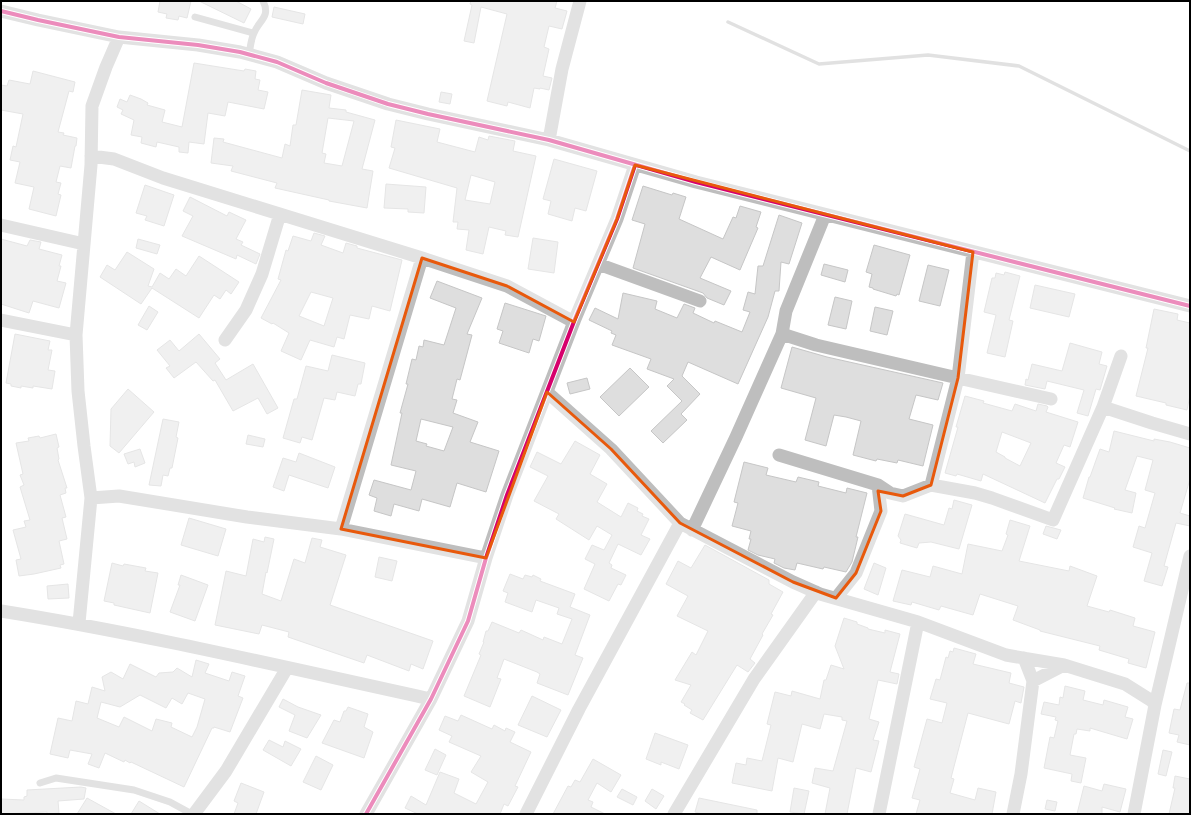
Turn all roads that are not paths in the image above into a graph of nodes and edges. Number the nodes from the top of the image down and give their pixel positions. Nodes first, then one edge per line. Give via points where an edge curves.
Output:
1 (263, 1) edge
2 (580, 1) edge
3 (1, 11) edge
4 (195, 17) dead end
5 (253, 33) junction
6 (119, 37) junction
7 (249, 55) junction
8 (91, 140) junction
9 (549, 140) junction
10 (91, 156) junction
11 (114, 159) junction
12 (635, 165) junction
13 (280, 214) junction
14 (825, 215) junction
15 (1, 225) edge
16 (84, 244) junction
17 (973, 252) junction
18 (422, 258) junction
19 (598, 264) junction
20 (700, 301) dead end
21 (1190, 306) edge
22 (1, 320) edge
23 (574, 322) junction
24 (782, 334) junction
25 (76, 335) junction
26 (224, 340) dead end
27 (1121, 356) dead end
28 (958, 378) junction
29 (547, 392) junction
30 (1051, 398) dead end
31 (1103, 407) junction
32 (1190, 434) edge
33 (779, 455) dead end
34 (878, 485) junction
35 (930, 485) junction
36 (91, 498) junction
37 (680, 522) junction
38 (341, 529) junction
39 (692, 530) junction
40 (1190, 557) edge
41 (486, 558) junction
42 (816, 592) junction
43 (836, 598) junction
44 (1, 611) edge
45 (918, 622) junction
46 (79, 624) junction
47 (1024, 658) junction
48 (1064, 665) junction
49 (287, 668) junction
50 (1033, 681) junction
51 (431, 699) junction
52 (1155, 705) junction
53 (40, 783) dead end
54 (193, 814) edge
55 (366, 814) edge
56 (526, 814) edge
57 (674, 814) edge
58 (879, 814) edge
59 (1013, 814) edge
60 (1134, 814) edge

1 - 5 lane via 265,14
2 - 9 street via 562,70
3 - 6 street
4 - 5 lane
5 - 7 lane
6 - 7 street via 198,45
6 - 8 street via 92,106
7 - 9 street via 277,62 326,83 388,104
8 - 10 street
8 - 11 street
9 - 12 street
10 - 11 street
10 - 16 street
11 - 13 street via 163,178
12 - 14 street
12 - 19 street via 617,219
13 - 18 street
13 - 26 street via 262,274 246,310
14 - 17 street
14 - 24 street via 786,311
15 - 16 street
16 - 25 street
17 - 21 street
17 - 28 street
18 - 23 street via 507,286
18 - 38 street
19 - 20 street
19 - 23 street
22 - 25 street
23 - 29 street
24 - 28 street
24 - 39 street
25 - 36 street via 78,391
27 - 31 street
28 - 30 street
28 - 35 street
29 - 37 street via 611,449
29 - 41 street via 507,495
31 - 32 street
31 - 35 street via 1053,520 992,498
33 - 34 street
34 - 35 street via 890,493 902,496
34 - 43 street via 881,511 856,573
36 - 38 street via 119,496
36 - 46 street
37 - 39 street
37 - 56 street via 579,709
38 - 41 street
39 - 42 street
40 - 52 street
41 - 51 street via 468,621
42 - 43 street
42 - 57 street via 754,679
43 - 45 street
44 - 46 street
45 - 47 street via 1006,655
45 - 58 street
46 - 49 street
47 - 48 street
47 - 50 street
48 - 50 street
48 - 52 street via 1125,684
49 - 51 street
49 - 54 street via 226,771
50 - 59 street
51 - 55 street
52 - 60 street
53 - 54 lane via 56,778 134,790 170,802

